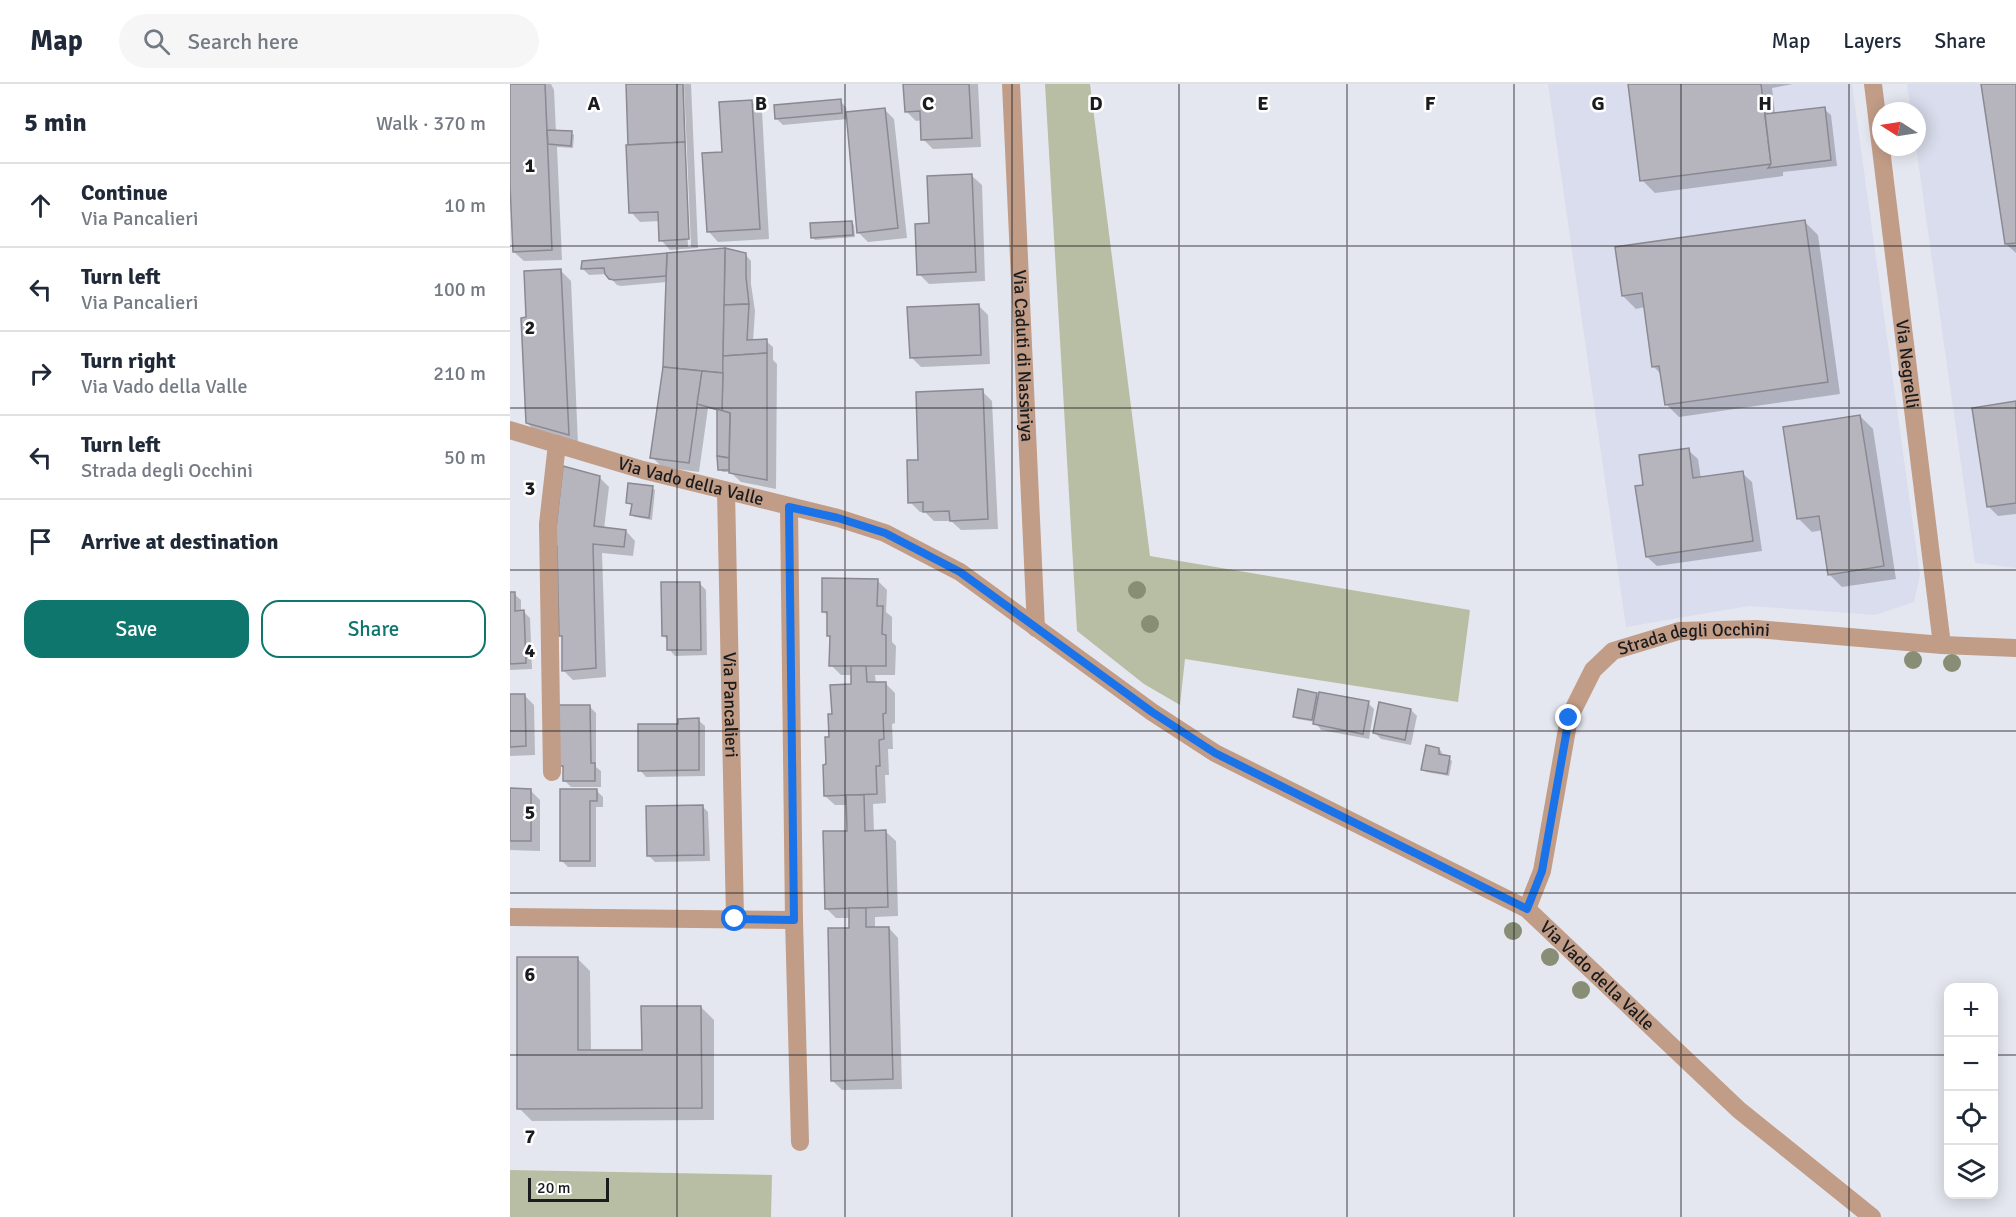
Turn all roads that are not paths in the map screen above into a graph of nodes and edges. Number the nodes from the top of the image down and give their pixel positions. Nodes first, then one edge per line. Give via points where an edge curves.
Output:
1 (1011, 84) edge
2 (1873, 84) edge
3 (510, 430) edge
4 (558, 444) junction
5 (726, 491) junction
6 (789, 507) junction
7 (1036, 628) junction
8 (1942, 645) junction
9 (2016, 648) edge
10 (552, 772) dead end
11 (1527, 909) junction
12 (510, 917) edge
13 (735, 919) junction
14 (794, 920) junction
15 (800, 1142) dead end
16 (1872, 1217) edge

1 - 7 street, Via Caduti di Nassiriya
2 - 8 street, Via Negrelli
3 - 4 street, Via Vado della Valle
4 - 5 street, Via Vado della Valle via 643,471
4 - 10 street via 548,524
5 - 6 street, Via Vado della Valle
5 - 13 street, Via Pancalieri
6 - 7 street, Via Vado della Valle via 885,533 960,572
6 - 14 street
7 - 11 street, Via Vado della Valle via 1215,753
8 - 9 street, Strada degli Occhini
8 - 11 street, Strada degli Occhini via 1756,629 1679,631 1613,651 1593,670 1569,718 1542,871
11 - 16 street, Via Vado della Valle via 1739,1110
12 - 13 street
13 - 14 street
14 - 15 street

